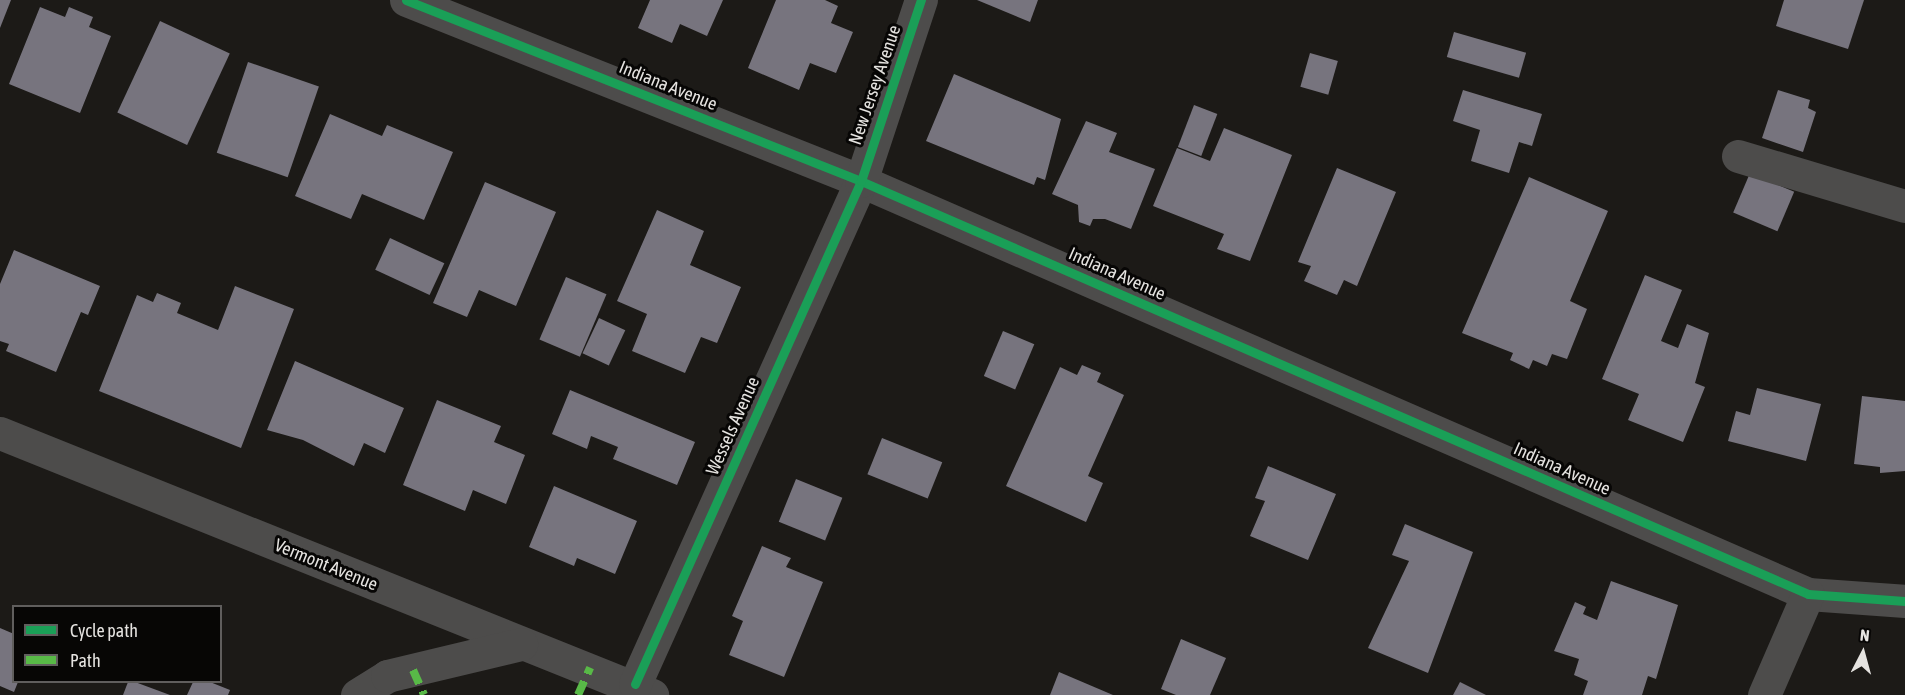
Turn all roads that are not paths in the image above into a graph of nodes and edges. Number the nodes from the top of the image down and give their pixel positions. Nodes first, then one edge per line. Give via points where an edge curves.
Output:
1 (406, 0) edge
2 (921, 0) edge
3 (1738, 156) dead end
4 (861, 181) junction
5 (1905, 206) edge
6 (0, 433) edge
7 (1808, 594) junction
8 (1905, 601) edge
9 (521, 644) junction
10 (644, 690) edge
11 (357, 695) edge
12 (1764, 695) edge

1 - 4 street, Indiana Avenue
2 - 4 street, New Jersey Avenue
3 - 5 street
4 - 7 street, Indiana Avenue
4 - 10 street, Wessels Avenue
6 - 9 street, Vermont Avenue
7 - 8 street, Indiana Avenue
7 - 12 street
9 - 10 street, Vermont Avenue
9 - 11 street via 387,676

